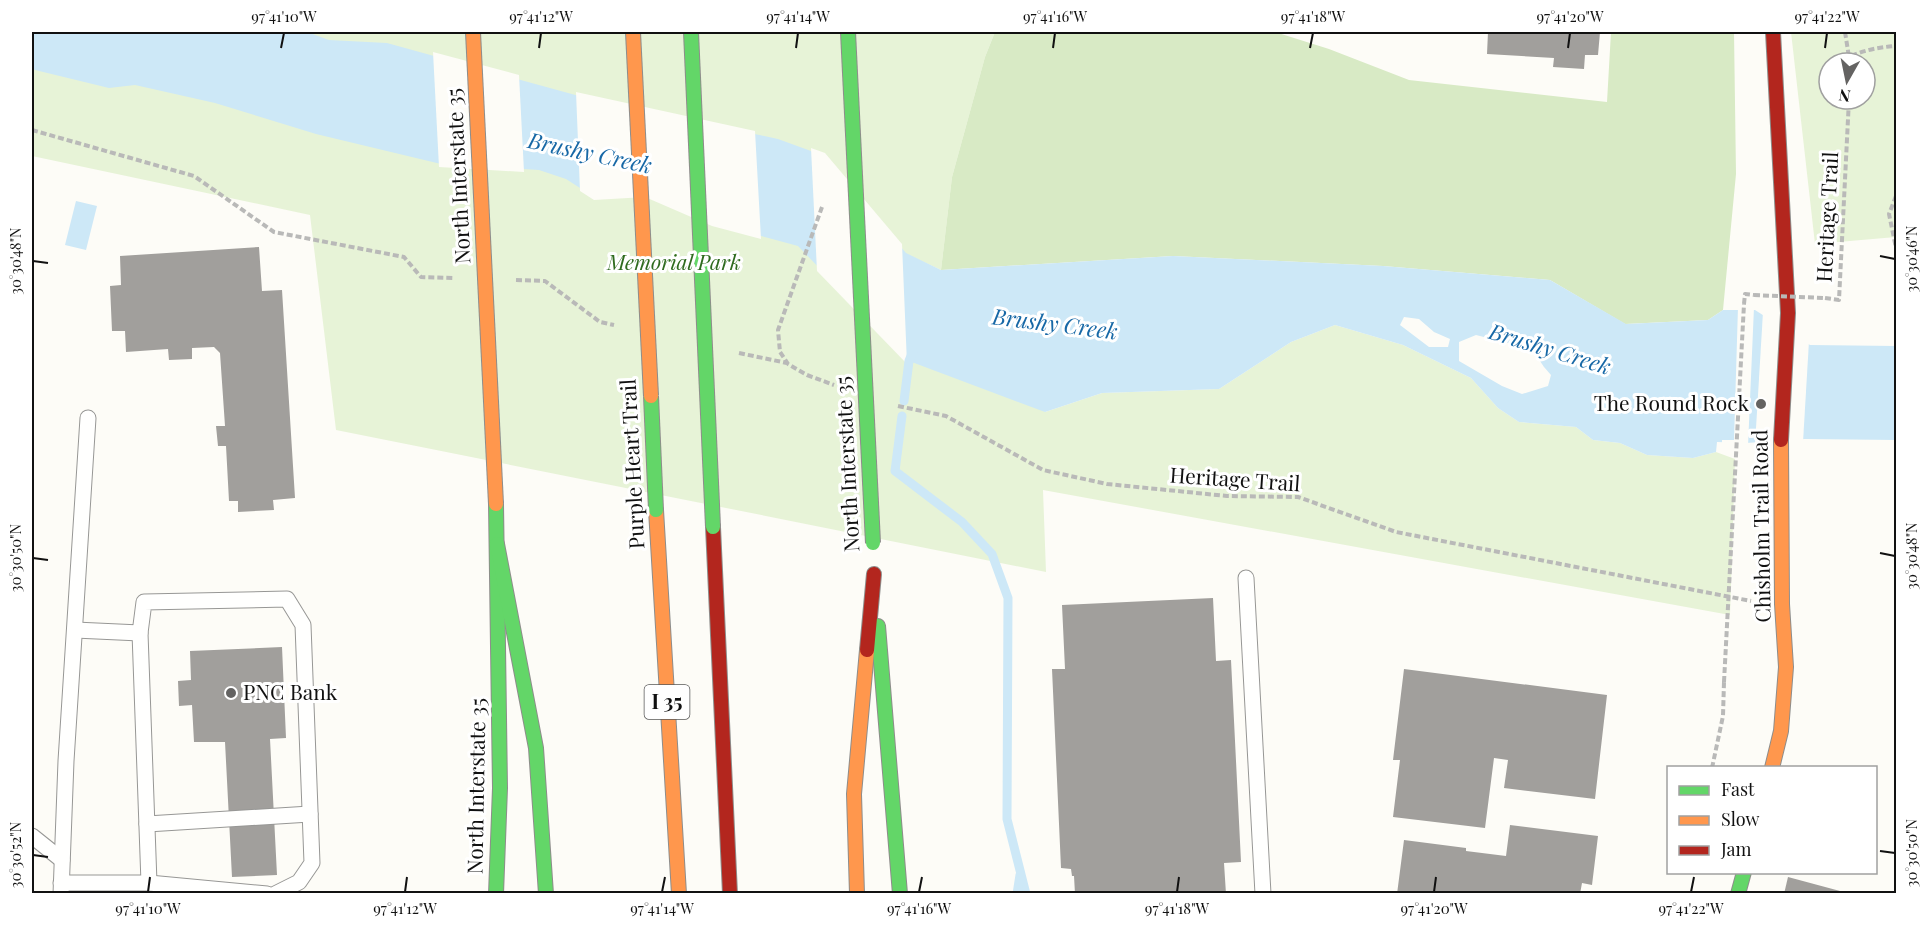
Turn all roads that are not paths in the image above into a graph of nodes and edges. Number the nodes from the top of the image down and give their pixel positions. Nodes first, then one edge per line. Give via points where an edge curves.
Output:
1 (473, 32) edge
2 (633, 32) edge
3 (691, 32) edge
4 (848, 32) edge
5 (1773, 32) edge
6 (88, 418) dead end
7 (497, 544) junction
8 (873, 558) junction
9 (1246, 578) dead end
10 (75, 630) junction
11 (140, 633) junction
12 (1772, 766) edge
13 (310, 814) junction
14 (147, 824) junction
15 (32, 836) edge
16 (62, 860) junction
17 (1744, 874) edge
18 (149, 883) junction
19 (61, 888) edge
20 (267, 894) edge
21 (275, 894) edge
22 (496, 894) edge
23 (546, 894) edge
24 (679, 894) edge
25 (730, 894) edge
26 (857, 894) edge
27 (900, 894) edge
28 (1263, 894) edge
29 (1738, 894) edge

1 - 7 main road, North Interstate 35, bridge
2 - 24 main road, Purple Heart Trail / I 35, bridge
3 - 25 main road, I 35, bridge
4 - 8 main road, North Interstate 35, bridge
5 - 12 main road, Chisholm Trail Road via 1788,313 1780,453 1786,667 1781,731
6 - 10 lane
7 - 22 main road, North Interstate 35 via 500,788
7 - 23 main road via 536,748
8 - 26 main road via 854,795
8 - 27 main road, North Interstate 35
9 - 28 lane
10 - 11 lane
10 - 16 lane
11 - 13 lane via 144,602 287,599 303,625
11 - 14 lane
13 - 14 lane
13 - 21 lane via 312,863 299,882
14 - 18 lane
15 - 16 lane
16 - 19 lane
17 - 29 main road
18 - 19 lane
18 - 20 lane

